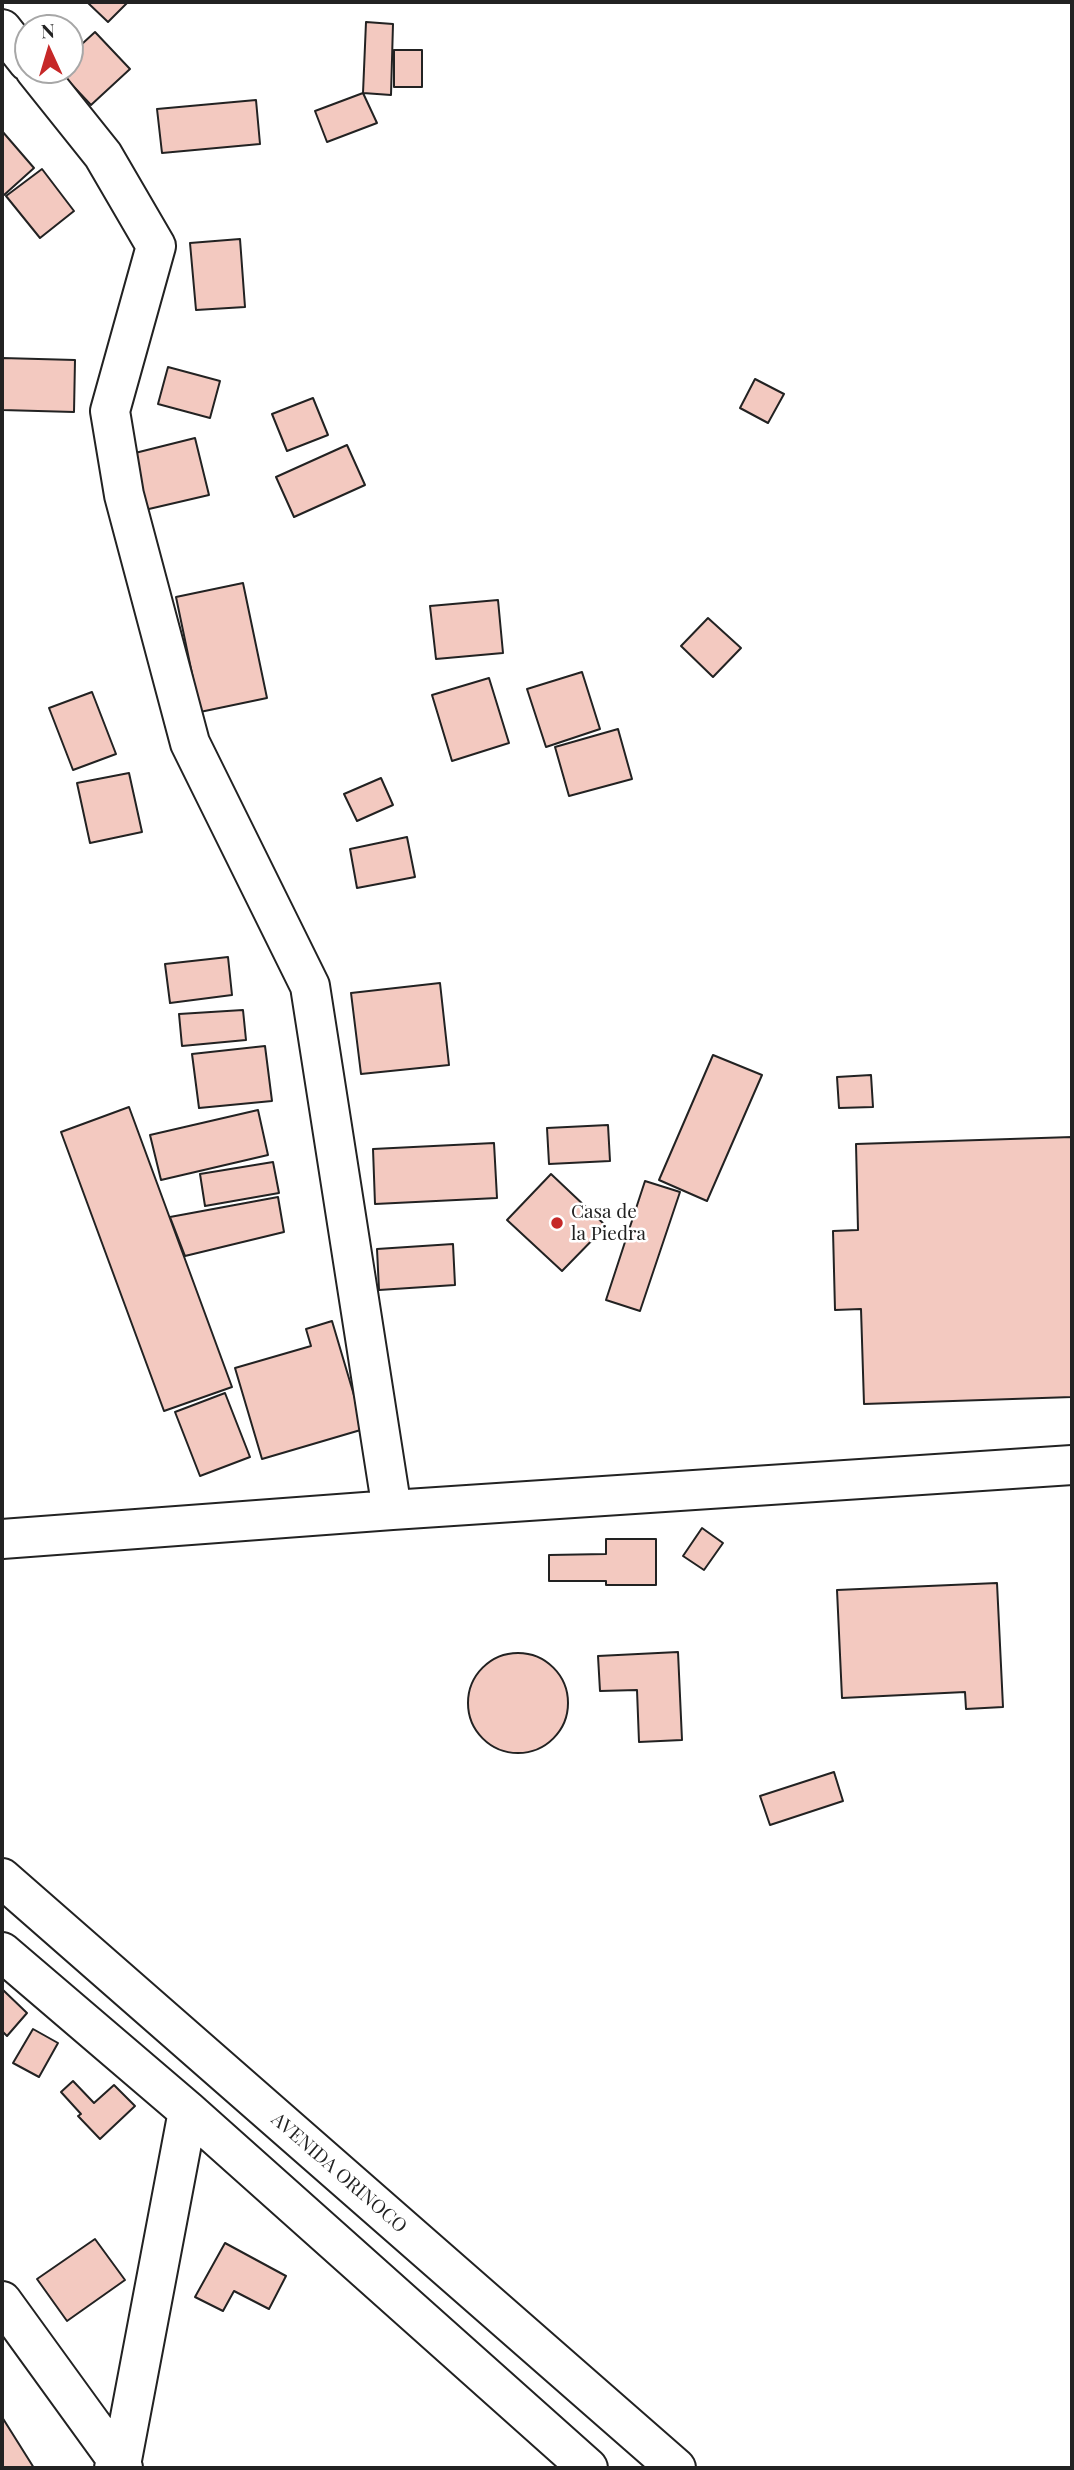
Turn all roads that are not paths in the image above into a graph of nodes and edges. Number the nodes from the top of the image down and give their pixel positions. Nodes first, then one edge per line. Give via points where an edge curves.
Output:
1 (2, 29) edge
2 (14, 44) edge
3 (46, 84) edge
4 (1072, 1465) edge
5 (392, 1510) junction
6 (3, 1540) edge
7 (2, 1878) edge
8 (2, 1952) edge
9 (188, 2111) junction
10 (2, 2301) edge
11 (120, 2467) edge
12 (588, 2468) edge
13 (676, 2468) edge

1 - 2 street
3 - 5 street via 103,155 156,246 110,411 124,495 190,743 310,986
4 - 5 street
5 - 6 street
7 - 13 street, AVENIDA ORINOCO
8 - 9 street
9 - 11 street
9 - 12 street
10 - 11 street

